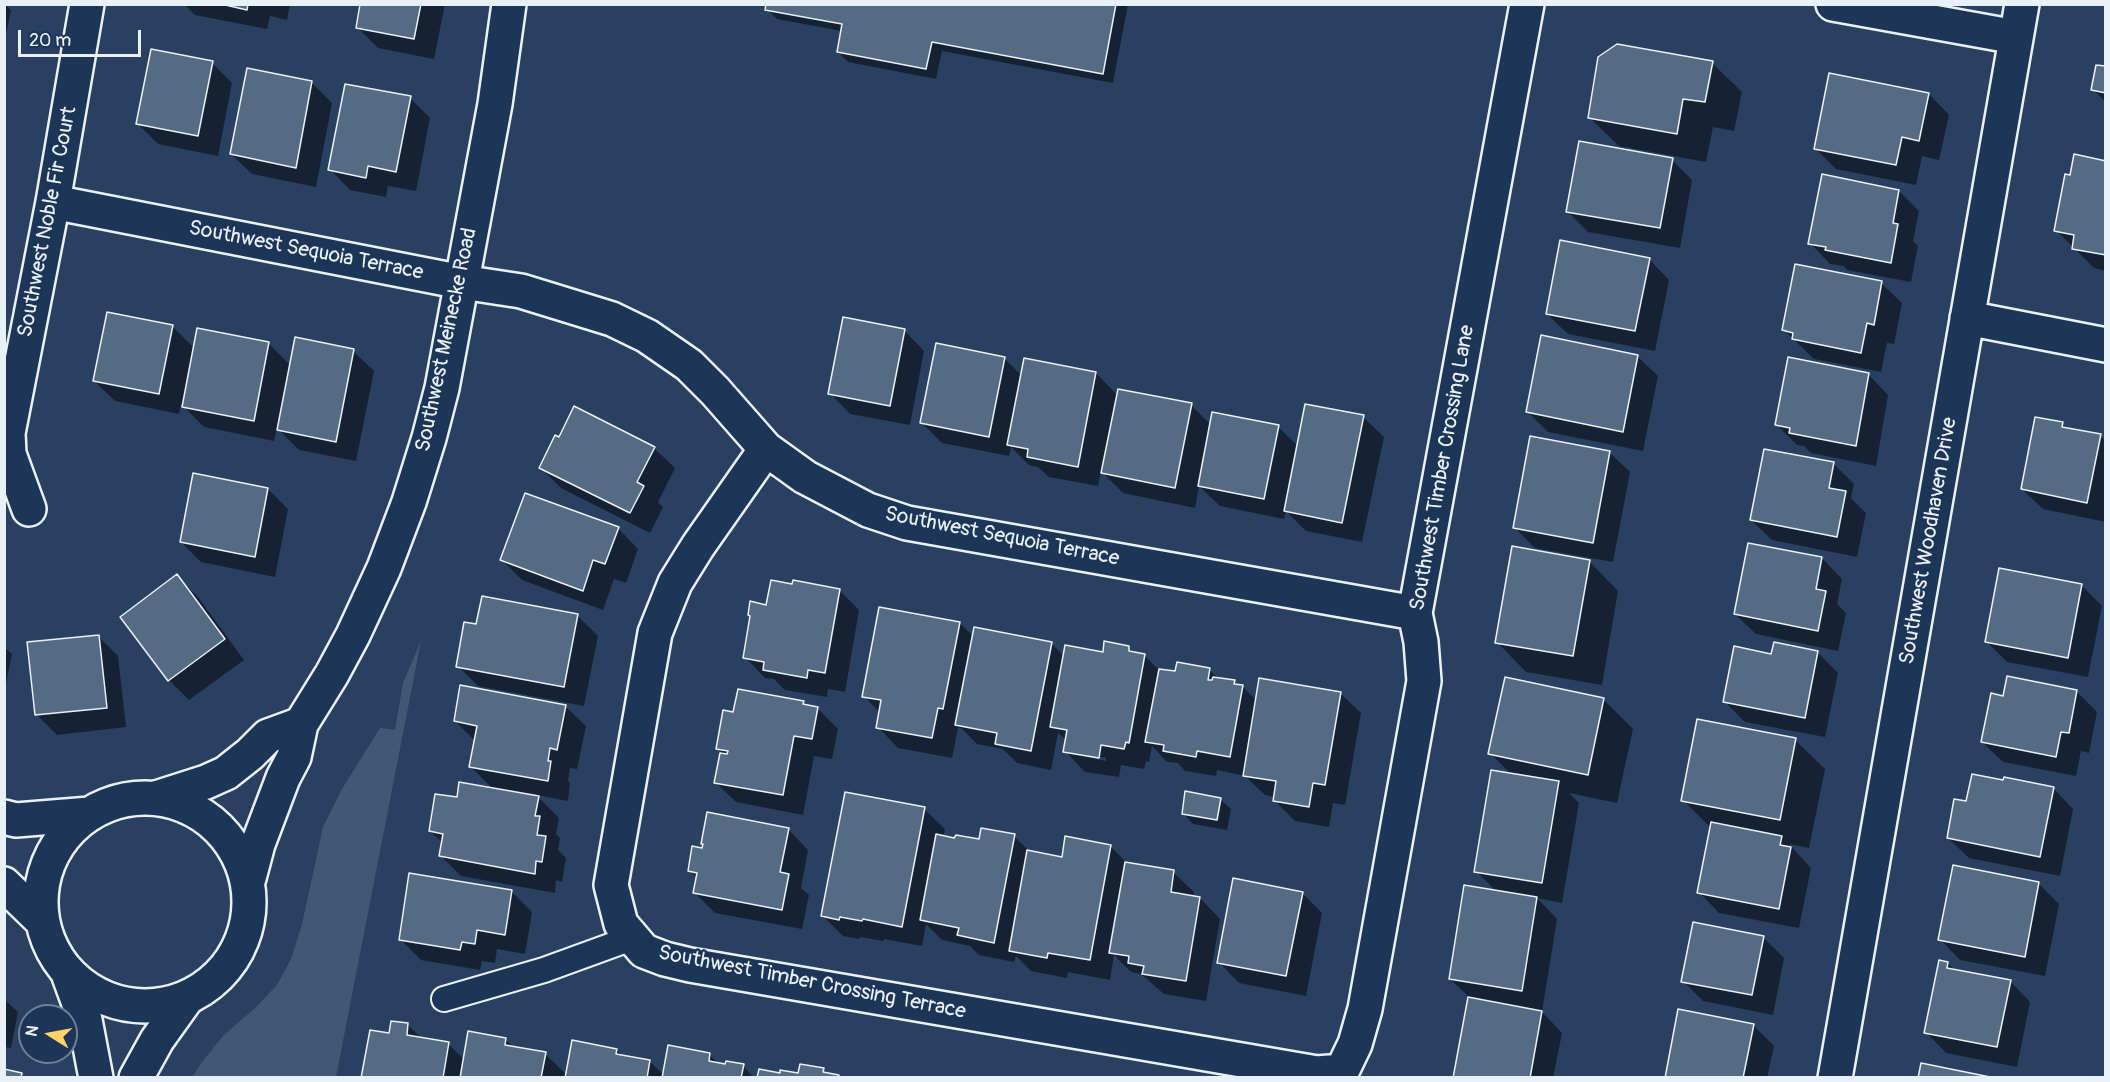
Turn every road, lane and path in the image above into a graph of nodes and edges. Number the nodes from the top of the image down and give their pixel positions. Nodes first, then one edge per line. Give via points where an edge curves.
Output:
1 (87, 4) edge
2 (509, 4) edge
3 (1527, 4) edge
4 (1833, 4) edge
5 (2022, 4) edge
6 (2016, 37) junction
7 (53, 202) junction
8 (462, 282) junction
9 (1967, 318) junction
10 (2106, 345) edge
11 (766, 449) junction
12 (29, 508) dead end
13 (1415, 613) junction
14 (302, 724) junction
15 (156, 798) junction
16 (90, 814) junction
17 (4, 818) edge
18 (249, 878) junction
19 (4, 884) edge
20 (41, 920) junction
21 (632, 938) junction
22 (69, 976) junction
23 (187, 998) junction
24 (444, 999) dead end
25 (1342, 1071) joint
26 (96, 1077) edge
27 (136, 1077) edge
28 (1835, 1077) edge

1 - 7 street, Southwest Noble Fir Court
2 - 8 street, Southwest Meinecke Road
3 - 13 street, Southwest Timber Crossing Lane
4 - 6 street
5 - 6 street, Southwest Woodhaven Drive
6 - 9 street, Southwest Woodhaven Drive
7 - 8 street, Southwest Sequoia Terrace
7 - 12 street, Southwest Noble Fir Court via 8,433 9,454
8 - 11 street, Southwest Sequoia Terrace via 559,302 612,319 647,336 689,365
8 - 14 street, Southwest Meinecke Road via 442,388 409,502 353,635
9 - 10 street
9 - 28 street, Southwest Woodhaven Drive
11 - 13 street, Southwest Sequoia Terrace via 805,477 868,510 907,522
11 - 21 street, Southwest Timber Crossing Terrace via 675,583 655,633 611,885 621,924
13 - 25 street, Southwest Timber Crossing Lane via 1424,681 1365,1009
14 - 15 street via 268,736 226,773
14 - 18 street, Southwest Meinecke Road via 294,757 270,811
15 - 16 street via 127,799
15 - 18 street via 184,804 216,823 240,851
16 - 17 street
16 - 20 street via 67,833 48,860 40,899
18 - 23 street via 249,912 237,949 213,980
19 - 20 street
20 - 22 street
21 - 24 lane via 544,970
21 - 25 street, Southwest Timber Crossing Terrace via 644,951 690,965 1317,1073
22 - 23 street via 104,999 130,1007 159,1006
22 - 26 street via 85,1020
23 - 27 street

